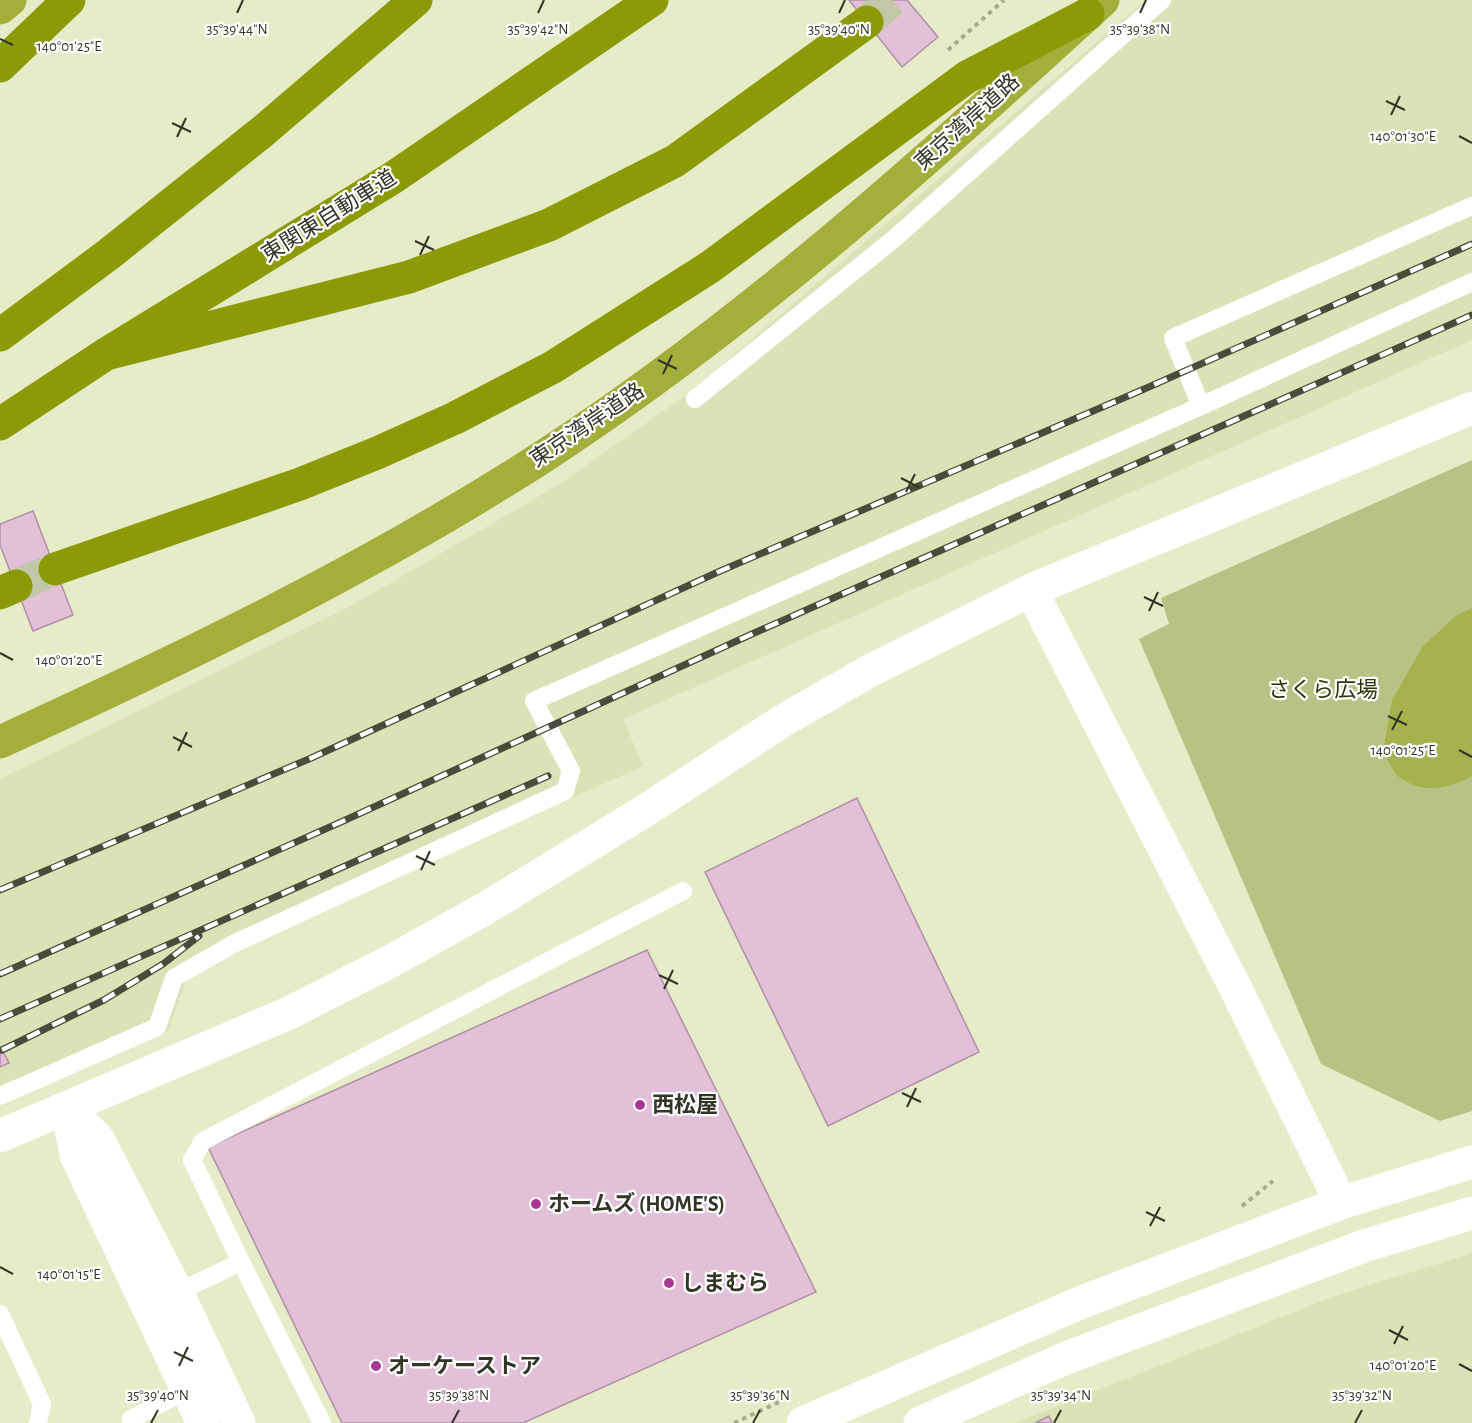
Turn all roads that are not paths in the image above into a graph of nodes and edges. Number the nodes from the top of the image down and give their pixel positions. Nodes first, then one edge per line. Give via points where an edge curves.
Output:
1 (10, 0) edge
2 (69, 0) edge
3 (416, 0) edge
4 (652, 0) edge
5 (1162, 0) edge
6 (1095, 7) edge
7 (0, 8) edge
8 (867, 22) tunnel mouth
9 (0, 66) edge
10 (1472, 206) edge
11 (1472, 282) edge
12 (0, 335) edge
13 (106, 354) junction
14 (695, 399) dead end
15 (1202, 406) junction
16 (1472, 408) edge
17 (0, 423) edge
18 (55, 569) tunnel mouth
19 (1031, 590) junction
20 (0, 742) edge
21 (683, 891) dead end
22 (0, 1096) edge
23 (67, 1108) junction
24 (0, 1136) edge
25 (1472, 1162) edge
26 (1341, 1203) junction
27 (1472, 1213) edge
28 (241, 1262) junction
29 (163, 1299) junction
30 (0, 1314) edge
31 (187, 1390) junction
32 (131, 1419) dead end
33 (38, 1423) edge
34 (203, 1423) edge
35 (239, 1423) edge
36 (322, 1423) edge
37 (803, 1423) edge
38 (920, 1423) edge

1 - 7 highway
2 - 9 highway
3 - 12 highway via 262,132
4 - 13 highway, 東関東自動車道 via 394,177
5 - 14 lane via 896,238
6 - 18 highway via 967,77 710,267 553,367 366,458
6 - 20 highway, 東京湾岸道路 via 881,199 768,292 658,377 541,458 425,528 295,599 170,663
8 - 13 highway via 675,161 549,225 409,277
10 - 15 lane via 1173,338
11 - 15 lane
13 - 17 highway, 東関東自動車道
15 - 22 lane via 534,701 571,771 565,791 233,944 174,978 157,1027
16 - 19 street
19 - 23 street via 873,669 784,720 643,812 391,961 289,1013
19 - 26 street
21 - 28 lane via 204,1142 192,1160
23 - 24 street
23 - 29 street via 76,1155
25 - 26 street
26 - 37 street via 1082,1302
27 - 38 street via 1364,1246 1066,1358
28 - 29 lane
28 - 36 lane
29 - 31 street
29 - 35 street
30 - 33 lane via 42,1404
31 - 32 lane
31 - 34 street

